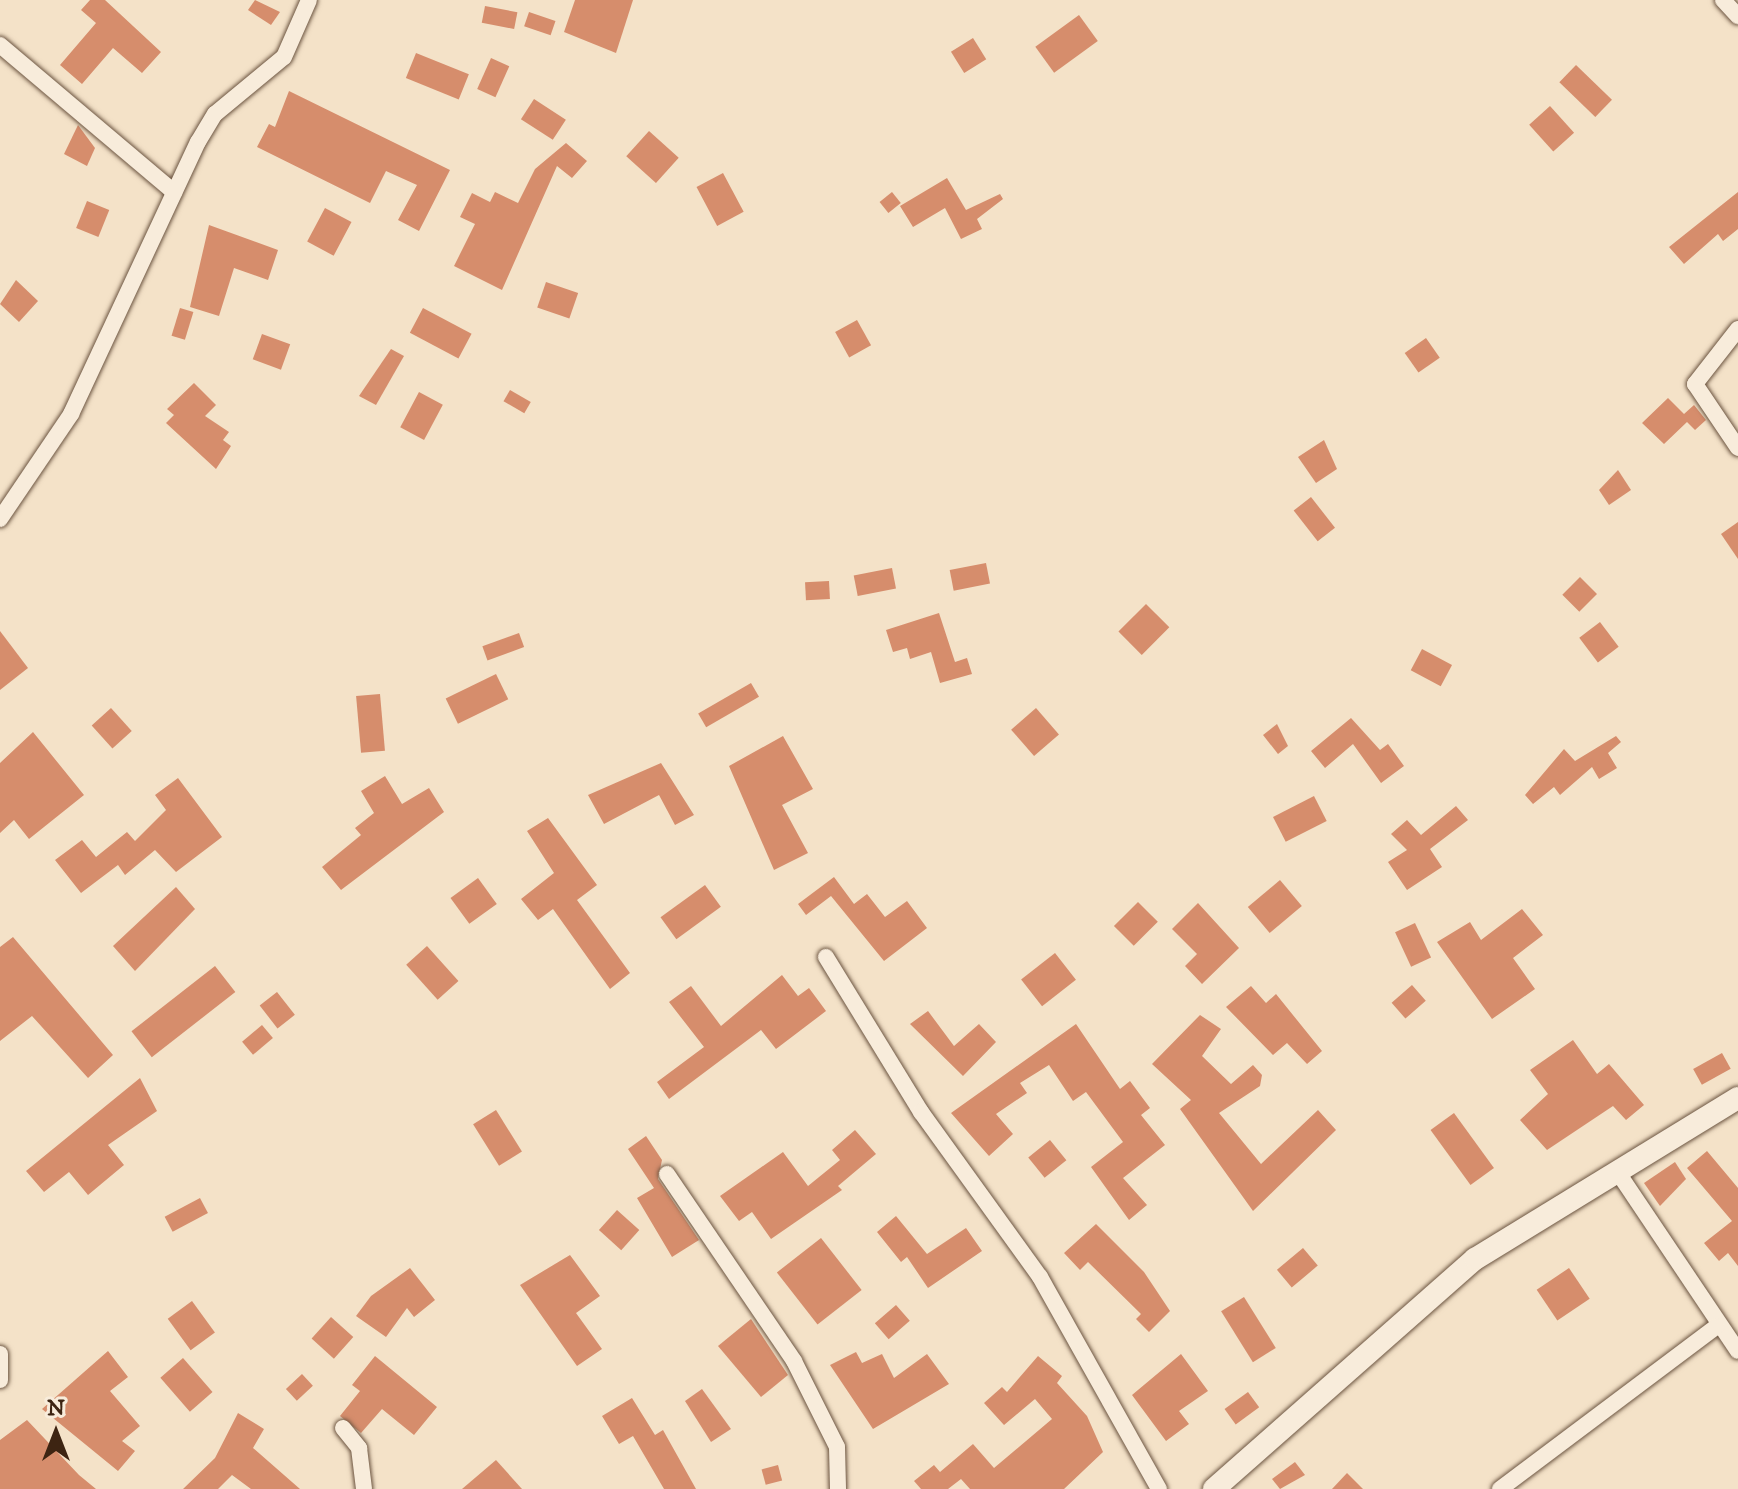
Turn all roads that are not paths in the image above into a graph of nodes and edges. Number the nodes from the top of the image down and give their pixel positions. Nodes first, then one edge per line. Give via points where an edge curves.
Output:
1 (309, 0) edge
2 (1723, 0) edge
3 (1738, 16) edge
4 (0, 45) edge
5 (174, 192) junction
6 (1738, 329) edge
7 (1738, 448) edge
8 (0, 519) edge
9 (826, 957) dead end
10 (1738, 1098) edge
11 (667, 1174) dead end
12 (1619, 1174) junction
13 (1716, 1327) junction
14 (1738, 1351) edge
15 (0, 1354) edge
16 (0, 1380) edge
17 (343, 1428) dead end
18 (364, 1489) edge
19 (838, 1489) edge
20 (1159, 1489) edge
21 (1214, 1489) edge
22 (1500, 1489) edge

1 - 5 street via 284,57 215,114
2 - 3 street
4 - 5 street
5 - 8 street via 71,414
6 - 7 street via 1695,384
9 - 20 street via 921,1112 1040,1277
10 - 12 street
11 - 19 street via 794,1361 837,1447
12 - 13 street
12 - 21 street via 1475,1259
13 - 14 street
13 - 22 street
15 - 16 street
17 - 18 street via 359,1448

